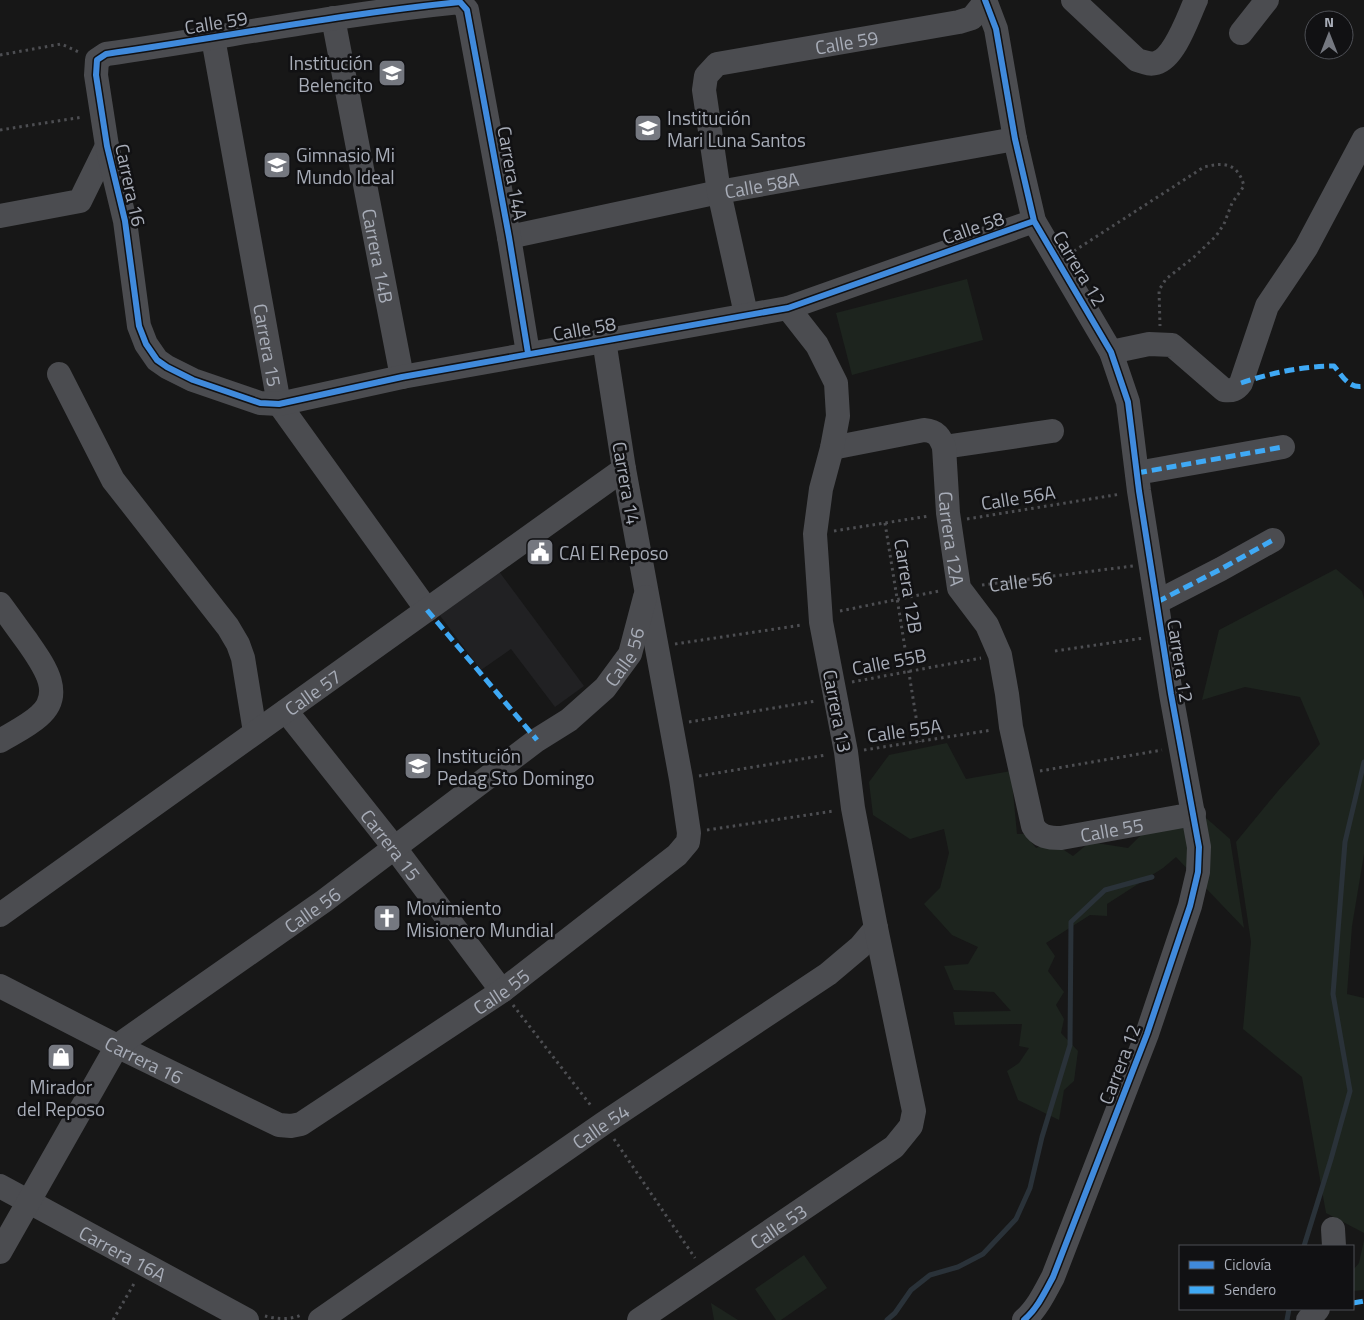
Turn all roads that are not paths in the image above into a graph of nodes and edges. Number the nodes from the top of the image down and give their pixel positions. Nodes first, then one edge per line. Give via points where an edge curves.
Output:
1 (1073, 0) edge
2 (1196, 0) edge
3 (1267, 0) edge
4 (985, 1) edge
5 (460, 2) joint
6 (333, 18) junction
7 (1241, 33) dead end
8 (213, 38) junction
9 (97, 60) joint
10 (1015, 139) junction
11 (1364, 139) edge
12 (107, 146) junction
13 (720, 192) junction
14 (0, 216) edge
15 (1034, 221) junction
16 (509, 237) junction
17 (788, 308) junction
18 (746, 314) junction
19 (604, 340) junction
20 (146, 344) joint
21 (1111, 352) junction
22 (528, 353) junction
23 (59, 374) dead end
24 (402, 377) junction
25 (279, 404) junction
26 (1052, 431) dead end
27 (1284, 447) dead end
28 (832, 448) junction
29 (944, 448) junction
30 (624, 469) junction
31 (1138, 482) junction
32 (1273, 540) dead end
33 (647, 591) junction
34 (1157, 602) junction
35 (0, 604) edge
36 (427, 610) junction
37 (286, 711) junction
38 (255, 732) junction
39 (0, 740) edge
40 (1194, 814) junction
41 (1033, 826) joint
42 (689, 833) joint
43 (394, 847) junction
44 (1, 913) edge
45 (876, 928) junction
46 (0, 986) edge
47 (502, 991) junction
48 (117, 1046) junction
49 (291, 1126) joint
50 (911, 1126) joint
51 (0, 1186) edge
52 (29, 1202) junction
53 (0, 1252) edge
54 (1317, 1310) edge
55 (253, 1316) edge
56 (312, 1317) edge
57 (639, 1320) edge
58 (1024, 1320) edge
59 (1308, 1320) edge

1 - 2 street via 1137,60 1148,64 1166,59
3 - 7 street
4 - 10 street, Carrera 12 via 996,29
4 - 13 street, Calle 59 via 972,18 959,22 717,64 706,76 704,90
5 - 6 street, Calle 59
5 - 16 street, Carrera 14A via 467,10
6 - 8 street, Calle 59
6 - 24 street, Carrera 14B
8 - 9 street, Calle 59 via 106,54
8 - 25 street, Carrera 15
9 - 12 street, Carrera 16 via 96,75
10 - 13 street, Calle 58A
10 - 15 street, Carrera 12
11 - 21 street via 1306,248 1267,306 1241,383 1236,389 1224,390 1172,345 1150,344
12 - 14 street via 80,201
12 - 20 street, Carrera 16 via 125,220 139,326
13 - 16 street, Calle 58A
13 - 18 street
15 - 17 street, Calle 58
15 - 21 street, Carrera 12
16 - 22 street, Carrera 14A
17 - 18 street, Calle 58
17 - 28 street, Carrera 13 via 817,345 836,383 838,416
18 - 19 street, Calle 58
19 - 22 street, Calle 58
19 - 30 street, Carrera 14
20 - 25 street, Calle 58 via 157,360 192,380 260,403
21 - 31 street, Carrera 12 via 1128,402
22 - 24 street, Calle 58
23 - 38 street via 113,480 238,644
24 - 25 street, Calle 58
25 - 36 street, Carrera 15
26 - 29 street
27 - 31 street
28 - 29 street via 924,430 938,436
28 - 45 street, Carrera 13 via 821,489 815,534 821,622
29 - 41 street, Carrera 12A via 948,512 959,588 987,625 1000,655
30 - 33 street, Carrera 14
30 - 36 street, Calle 57
31 - 34 street, Carrera 12
32 - 34 street
33 - 42 street, Carrera 14
33 - 43 street, Calle 56 via 630,654 605,688 569,720 537,740
34 - 40 street, Carrera 12 via 1170,694
35 - 39 street via 44,666 52,692 39,716
36 - 37 street, Calle 57
37 - 38 street, Calle 57
37 - 43 street, Carrera 15
38 - 44 street, Calle 57
40 - 41 street, Calle 55 via 1061,838 1044,836
40 - 58 street, Carrera 12 via 1199,847 1198,872 1190,906 1147,1034 1053,1277
42 - 47 street, Calle 55 via 688,842 677,855
43 - 47 street, Carrera 15
43 - 48 street, Calle 56 via 324,901
45 - 50 street, Carrera 13 via 914,1111
45 - 56 street, Calle 54 via 860,947 828,974
46 - 48 street, Carrera 16
47 - 49 street, Calle 55 via 301,1124
48 - 49 street, Carrera 16 via 279,1124
48 - 52 street, Calle 56
50 - 57 street, Calle 53 via 894,1147
51 - 52 street, Carrera 16A
52 - 53 street, Calle 56
52 - 55 street, Carrera 16A
54 - 59 street

